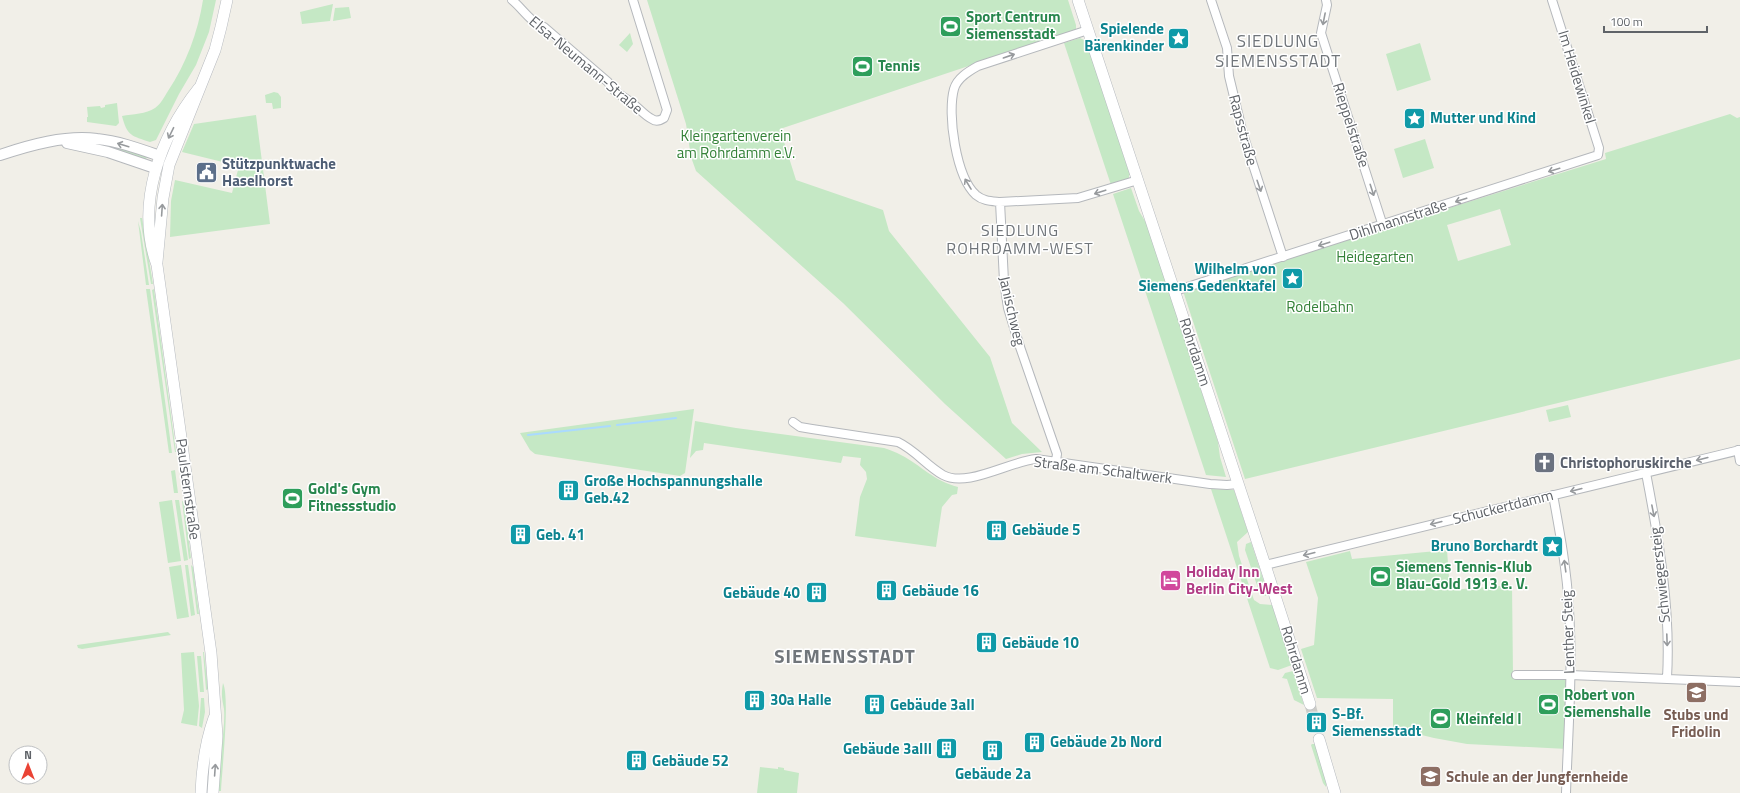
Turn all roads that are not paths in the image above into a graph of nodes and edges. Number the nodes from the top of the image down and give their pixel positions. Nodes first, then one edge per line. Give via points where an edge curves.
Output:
1 (227, 0) edge
2 (512, 0) edge
3 (633, 0) edge
4 (1078, 0) edge
5 (1211, 0) edge
6 (1326, 0) edge
7 (1552, 0) edge
8 (1088, 30) junction
9 (199, 88) junction
10 (49, 142) junction
11 (0, 155) edge
12 (1598, 155) joint
13 (160, 156) junction
14 (169, 165) junction
15 (155, 168) junction
16 (1138, 180) junction
17 (1000, 202) junction
18 (1383, 226) junction
19 (1283, 257) junction
20 (157, 265) junction
21 (1175, 291) junction
22 (793, 422) dead end
23 (1739, 450) edge
24 (1056, 461) junction
25 (1740, 461) edge
26 (1646, 473) junction
27 (1238, 484) junction
28 (1553, 495) junction
29 (1265, 564) junction
30 (1516, 675) dead end
31 (1570, 675) junction
32 (1666, 678) junction
33 (1740, 682) edge
34 (1310, 704) tunnel mouth
35 (216, 713) junction
36 (1319, 739) tunnel mouth
37 (201, 793) edge
38 (213, 793) edge
39 (1335, 793) edge
40 (1566, 793) edge

1 - 9 main road via 215,50
2 - 3 street, Elsa-Neumann-Straße via 525,14 608,82 624,99 653,120 659,120 664,118 666,110
4 - 8 main road, Rohrdamm
5 -> 19 street, Rapsstraße via 1227,48 1229,76 1246,147
6 -> 18 street, Rieppelstraße via 1321,33
7 - 12 street, Im Heidewinkel via 1599,148
8 - 16 main road, Rohrdamm
17 -> 8 street via 988,201 977,195 967,184 961,170 952,111 957,83 978,66
9 -> 13 main road, Paulsternstraße via 184,107
9 - 14 main road, Paulsternstraße
10 - 11 street
13 -> 10 street via 98,139
10 - 15 street via 92,148
12 -> 18 street, Dihlmannstraße
13 - 14 main road
13 - 15 main road, Paulsternstraße
14 - 15 main road
20 -> 14 main road, Paulsternstraße via 163,198
15 - 20 main road, Paulsternstraße via 149,198 148,224 151,249
16 -> 17 street via 1078,198
16 - 21 main road, Rohrdamm
17 - 24 street, Janischweg via 1006,295 1018,341 1056,454
18 -> 19 street, Dihlmannstraße
19 - 21 street, Dihlmannstraße
20 - 35 main road, Paulsternstraße via 211,647
21 - 27 main road, Rohrdamm
22 - 24 street, Straße am Schaltwerk via 800,427 898,442 937,472 950,478 971,478 1028,460
23 - 25 street
23 -> 26 street, Schuckertdamm
24 - 27 street, Straße am Schaltwerk via 1210,484
26 -> 28 street, Schuckertdamm
26 -> 32 street, Schwiegersteig via 1662,566
27 - 29 main road, Rohrdamm
28 -> 29 street, Schuckertdamm
31 -> 28 street, Lenther Steig via 1567,580
29 - 34 main road, Rohrdamm
30 - 31 street
31 - 32 street
31 - 40 street, Lenther Steig
32 - 33 street
35 - 37 main road, Paulsternstraße via 203,756
38 -> 35 main road, Paulsternstraße
36 - 39 main road

